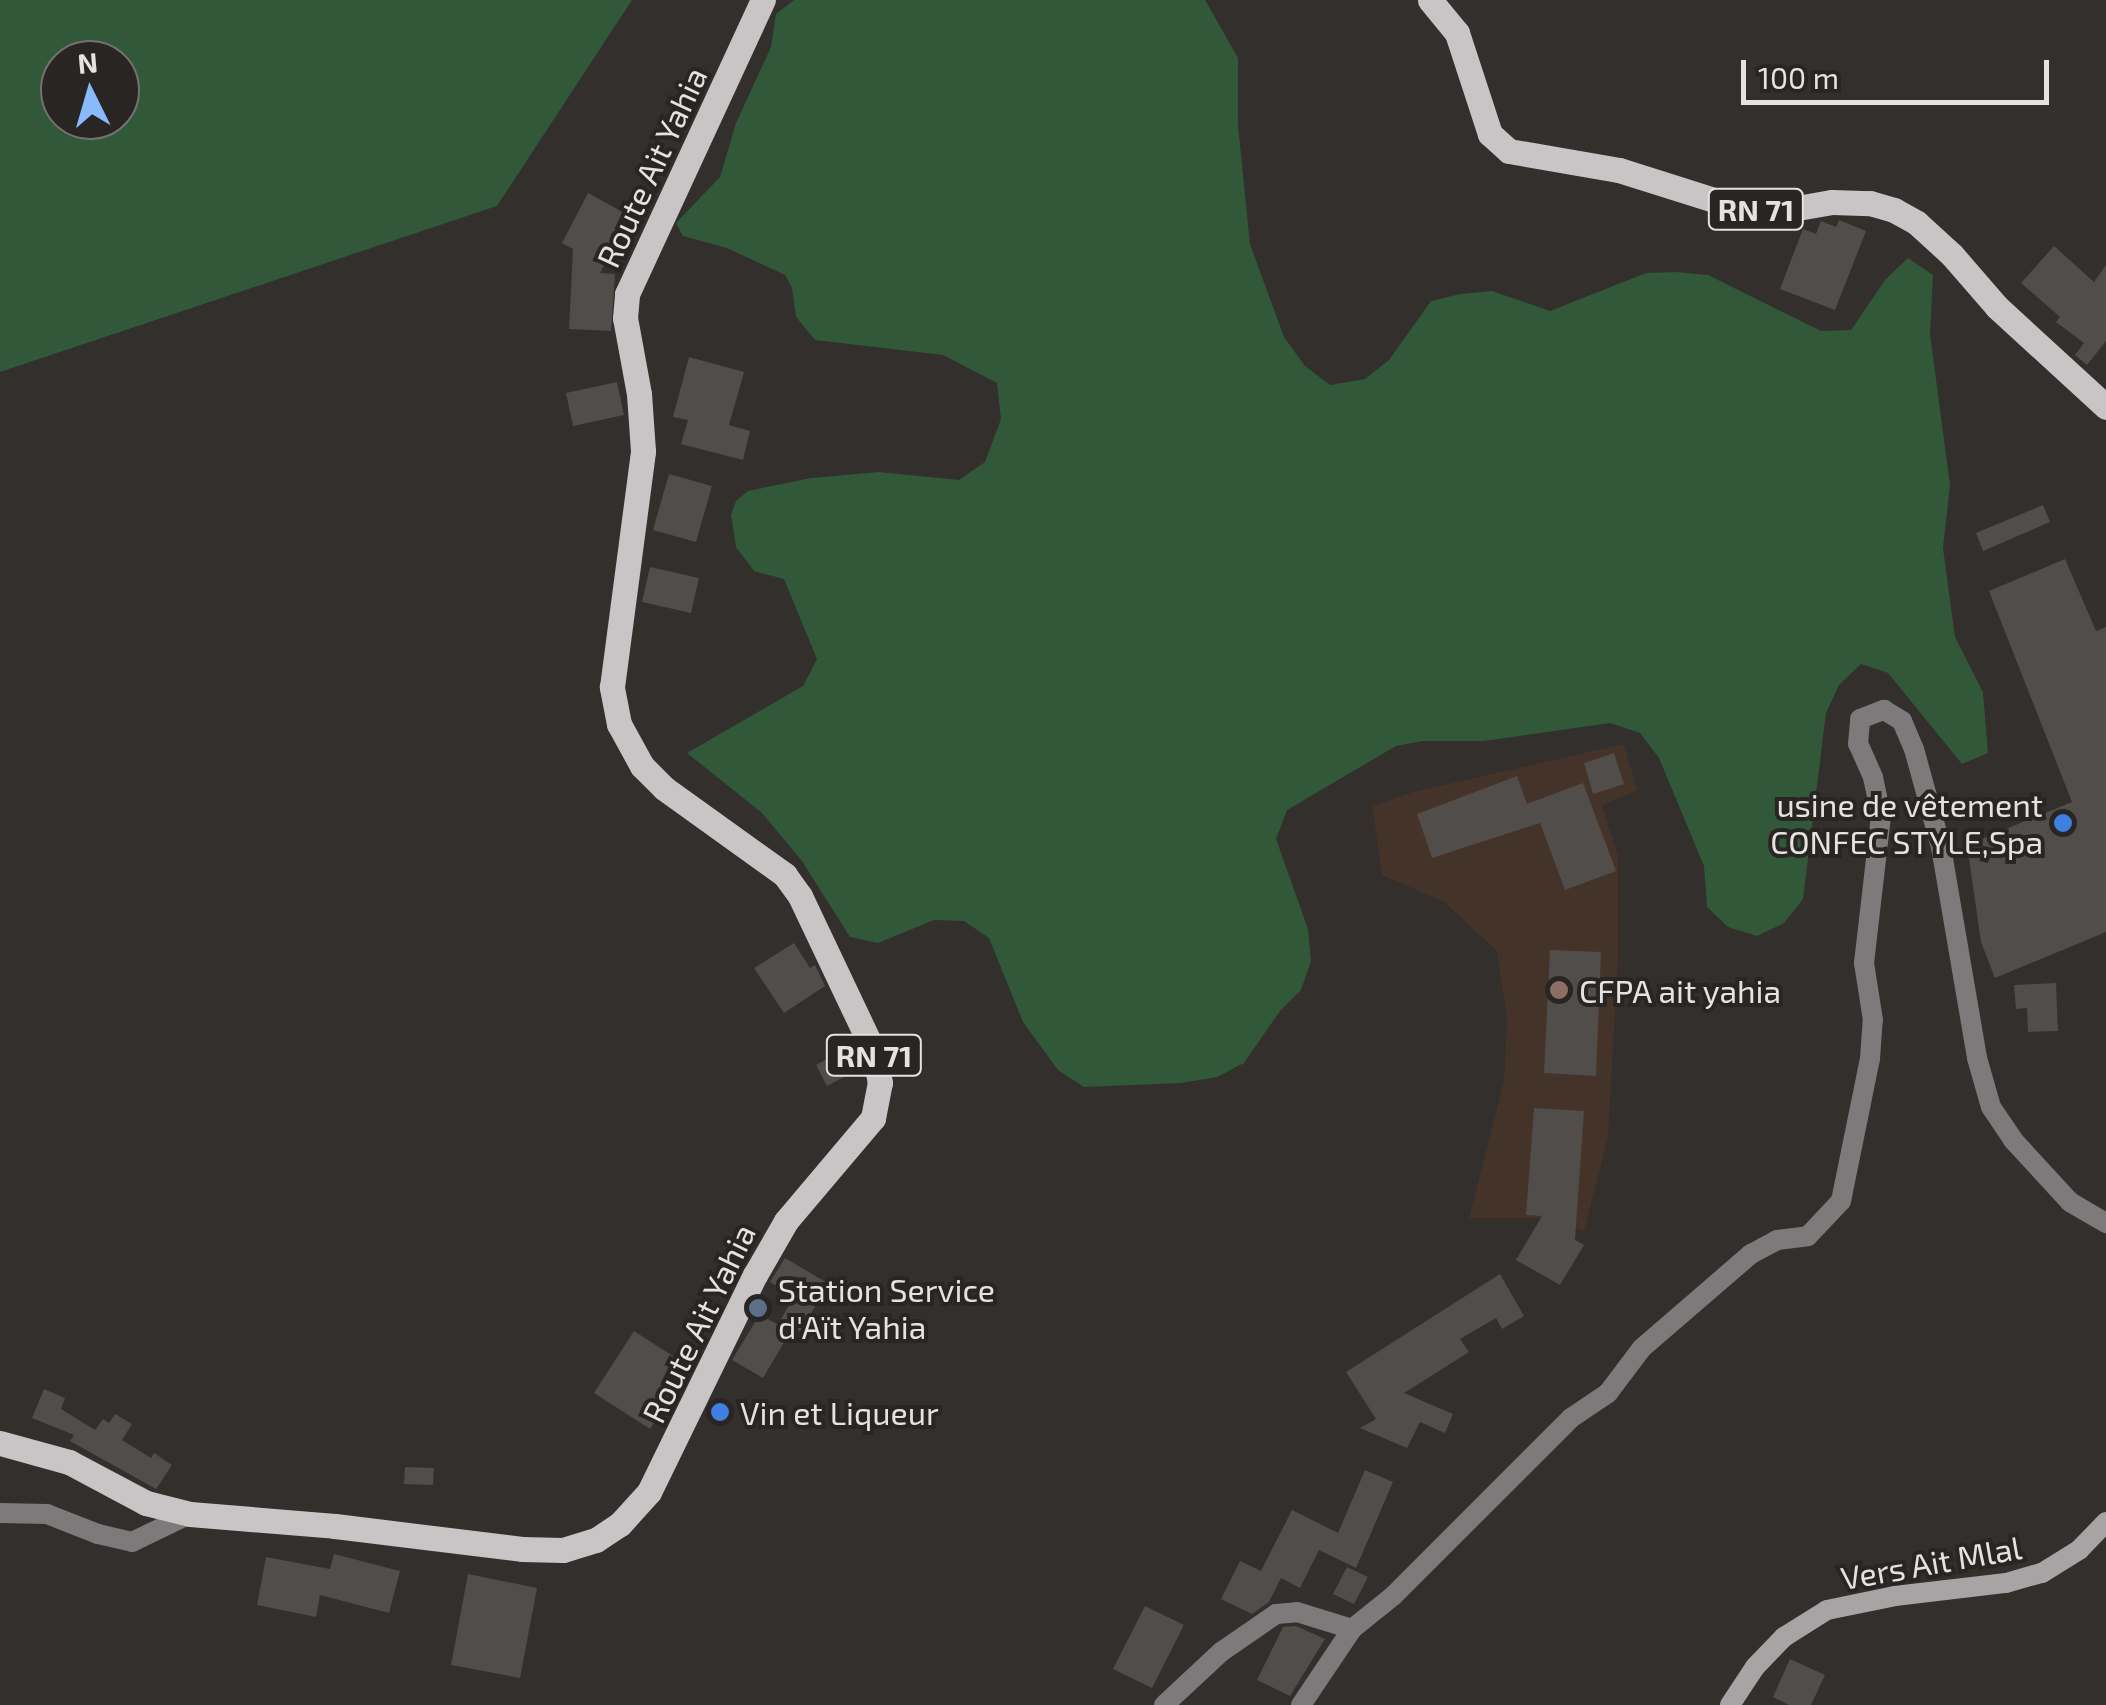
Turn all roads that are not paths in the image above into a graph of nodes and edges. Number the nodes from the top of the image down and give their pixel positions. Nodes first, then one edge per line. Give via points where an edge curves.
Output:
1 (764, 0) edge
2 (1430, 0) edge
3 (2106, 407) edge
4 (2106, 1223) edge
5 (0, 1443) edge
6 (0, 1513) edge
7 (190, 1514) junction
8 (2106, 1522) edge
9 (1352, 1629) junction
10 (1164, 1705) edge
11 (1301, 1705) edge
12 (1730, 1705) edge

1 - 7 main road, Route Ait Yahia / RN 71 via 627,294 643,451 612,688 619,724 642,766 785,875 800,896 874,1052 880,1084 872,1118 786,1221 648,1492 596,1540 563,1550 522,1550
2 - 3 main road, RN 71 via 1457,33 1490,134 1509,151 1618,170 1742,209 1832,202 1894,210 1929,234
4 - 9 street via 2070,1202 1991,1108 1941,847 1914,749 1902,721 1884,710 1860,718 1858,744 1882,815 1864,963 1873,1020 1870,1059 1841,1201 1808,1236 1777,1240 1751,1254 1656,1336 1608,1393 1571,1418 1404,1586
5 - 7 main road, Route Ait Yahia / RN 71 via 68,1462 146,1503
6 - 7 street via 48,1514 132,1542
8 - 12 street, Vers Ait Mlal via 2042,1573 1827,1610 1784,1637
9 - 10 street via 1308,1614 1276,1614 1220,1652
9 - 11 street

